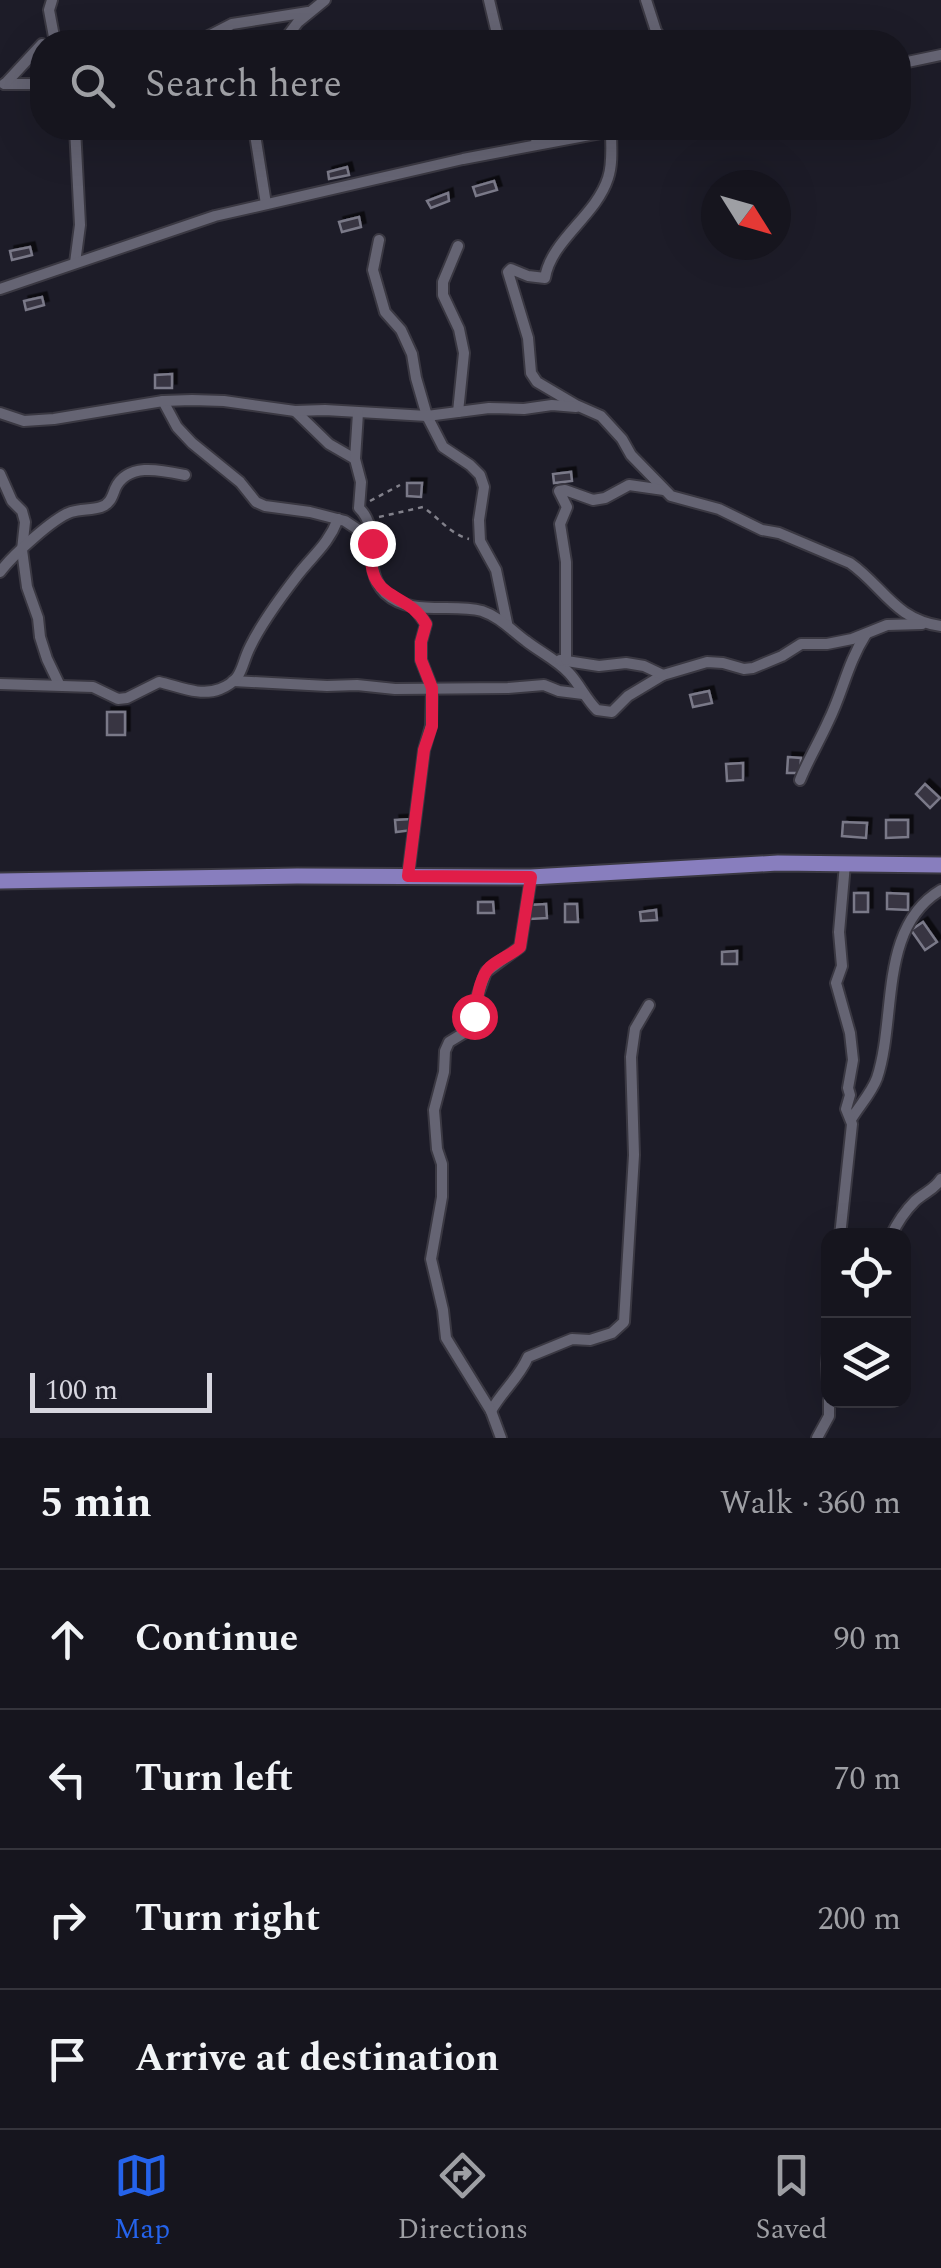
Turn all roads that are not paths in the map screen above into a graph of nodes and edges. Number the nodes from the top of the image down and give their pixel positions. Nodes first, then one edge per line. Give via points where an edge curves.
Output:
1 (52, 0) edge
2 (325, 0) edge
3 (490, 0) edge
4 (646, 0) edge
5 (308, 12) junction
6 (49, 30) edge
7 (220, 30) edge
8 (293, 30) edge
9 (496, 30) edge
10 (655, 30) edge
11 (941, 55) edge
12 (30, 59) edge
13 (911, 61) edge
14 (30, 84) edge
15 (3, 85) edge
16 (76, 140) edge
17 (256, 140) edge
18 (537, 140) edge
19 (560, 140) edge
20 (611, 140) edge
21 (539, 144) junction
22 (266, 204) junction
23 (379, 240) dead end
24 (458, 246) dead end
25 (75, 263) junction
26 (0, 289) edge
27 (163, 401) junction
28 (587, 409) junction
29 (295, 412) junction
30 (458, 412) junction
31 (0, 413) edge
32 (358, 414) junction
33 (427, 416) junction
34 (355, 459) junction
35 (0, 474) edge
36 (185, 474) dead end
37 (665, 490) junction
38 (338, 520) junction
39 (372, 543) junction
40 (22, 550) junction
41 (0, 572) edge
42 (414, 607) junction
43 (506, 623) junction
44 (924, 624) junction
45 (941, 626) edge
46 (867, 633) junction
47 (560, 660) junction
48 (663, 676) junction
49 (234, 681) junction
50 (0, 684) edge
51 (59, 684) junction
52 (432, 688) junction
53 (582, 694) junction
54 (800, 780) dead end
55 (844, 864) junction
56 (941, 865) edge
57 (408, 876) junction
58 (531, 877) junction
59 (0, 881) edge
60 (941, 890) edge
61 (649, 1005) dead end
62 (852, 1118) junction
63 (941, 1179) edge
64 (841, 1228) edge
65 (896, 1228) edge
66 (830, 1408) edge
67 (491, 1411) junction
68 (501, 1438) edge
69 (817, 1438) edge

1 - 6 street
2 - 5 street
3 - 9 street
4 - 10 street
5 - 7 street
5 - 8 street
11 - 13 street
12 - 15 street
14 - 15 street
16 - 25 street
17 - 22 street
18 - 21 street
19 - 21 street
20 - 28 street via 608,181 550,260 545,278 508,272 537,382
21 - 22 street
22 - 25 street
23 - 33 street via 376,282 385,312 412,354
24 - 30 street via 442,296 464,353
25 - 26 street
27 - 29 street via 224,401
27 - 31 street via 54,419 24,421
27 - 38 street via 177,427 256,502
28 - 30 street
28 - 37 street via 602,416
29 - 32 street
29 - 34 street
30 - 33 street
32 - 33 street
32 - 34 street
33 - 43 street via 443,448 480,476 480,541 496,570
34 - 39 street via 358,508
35 - 40 street via 22,511
36 - 40 street via 131,473 104,506 66,514
37 - 44 street via 850,563
37 - 47 street via 629,485 593,500 560,491 567,507 560,524 566,562
38 - 39 street
38 - 49 street via 269,616
39 - 42 street via 371,565 384,592
40 - 41 street
40 - 51 street via 40,637
42 - 43 street via 483,612
42 - 52 street via 426,624 421,660
43 - 47 street
44 - 45 street
44 - 46 street
46 - 48 street via 800,644 760,666 707,662
46 - 54 street
47 - 48 street via 626,663
47 - 53 street
48 - 53 street via 612,712 597,710
49 - 51 street via 200,693 159,682 118,699 94,687
49 - 52 street
50 - 51 street
52 - 53 street via 544,685
52 - 57 street
55 - 56 main road
55 - 58 main road
55 - 62 street via 836,983 850,1033 846,1110
57 - 58 main road
57 - 59 main road
58 - 67 street via 520,947 486,972 472,1028 448,1042 434,1110 442,1197 431,1259 446,1338
60 - 62 street via 914,913 902,940 878,1076
61 - 67 street via 630,1057 634,1155 624,1322 612,1333 528,1357
62 - 64 street
63 - 65 street
66 - 69 street
67 - 68 street

